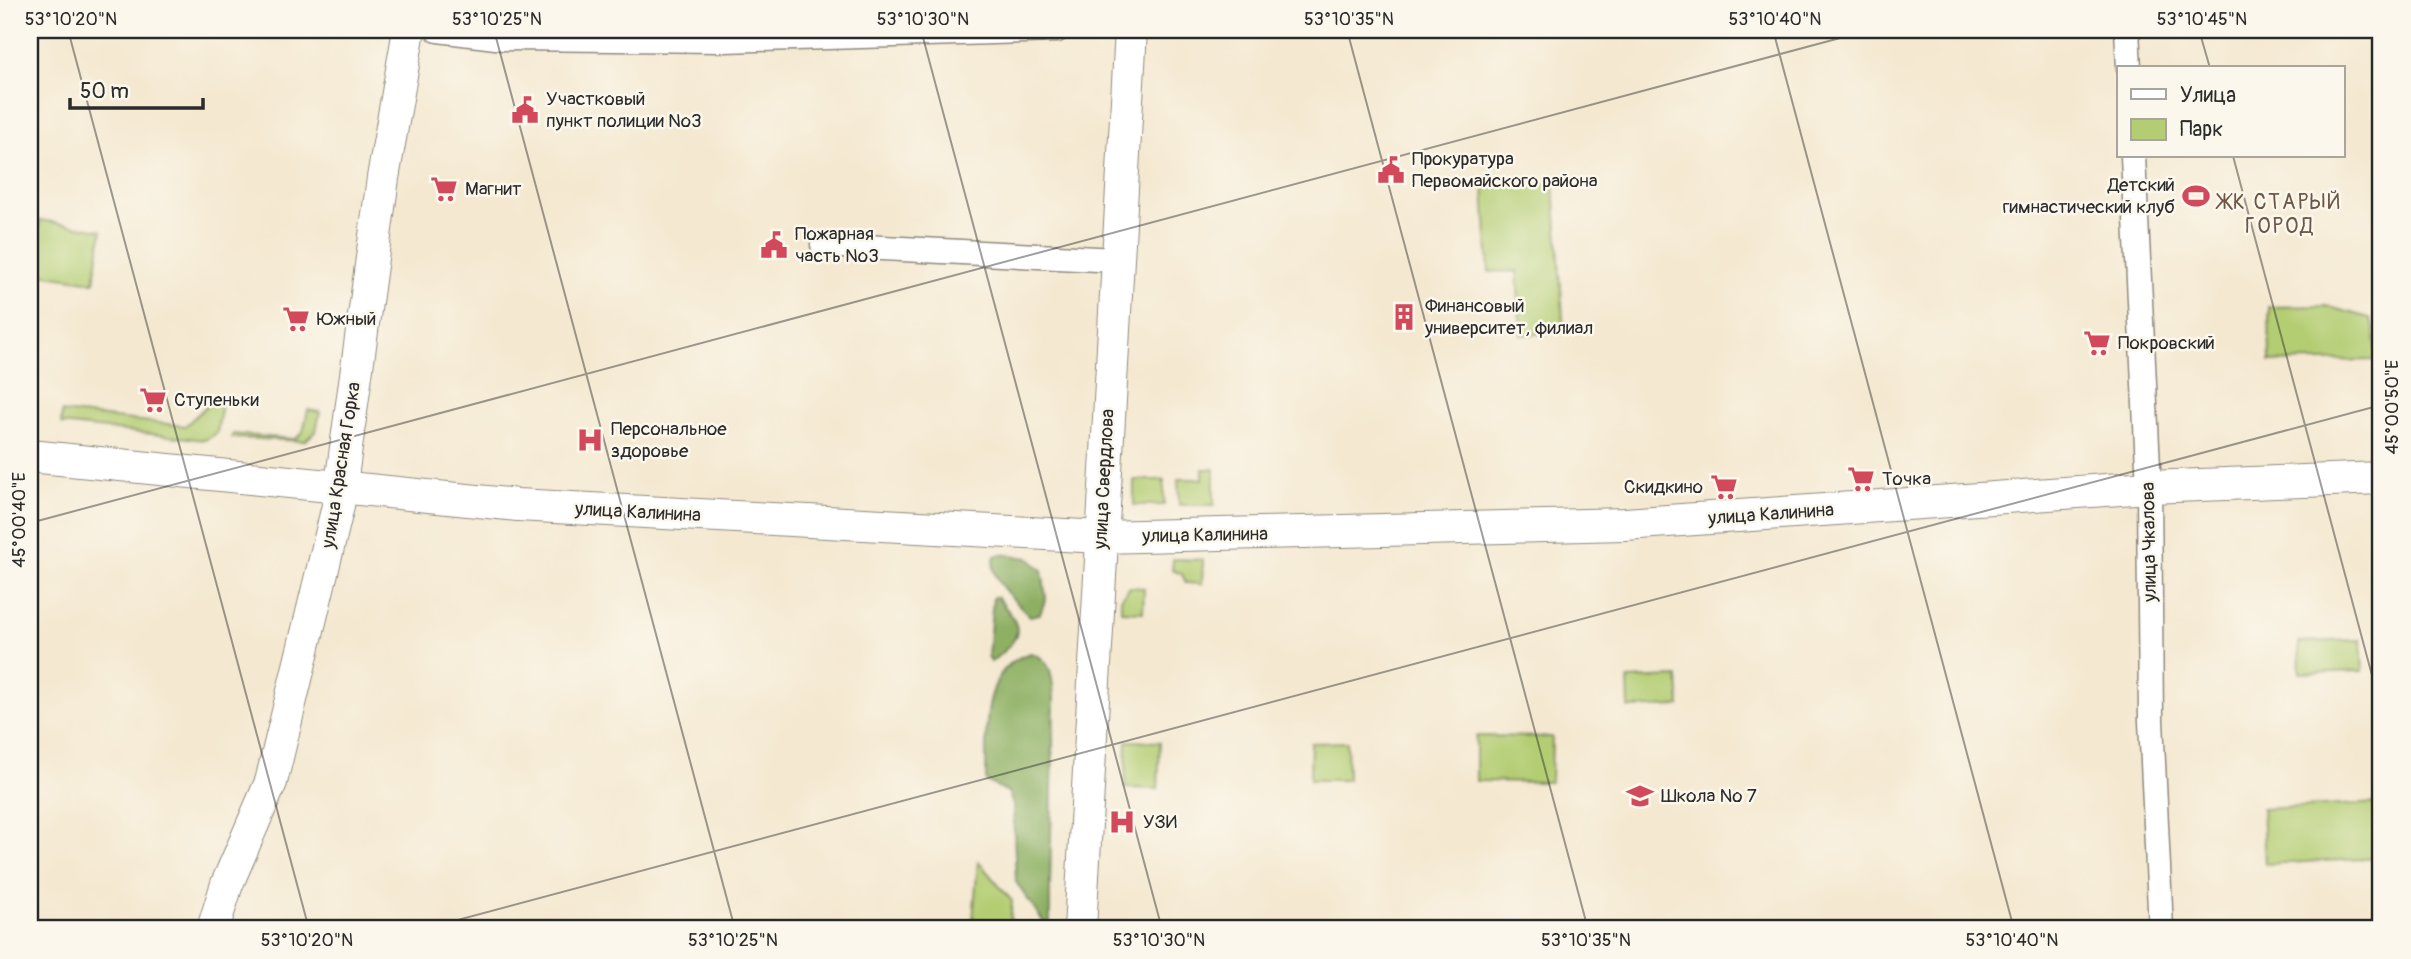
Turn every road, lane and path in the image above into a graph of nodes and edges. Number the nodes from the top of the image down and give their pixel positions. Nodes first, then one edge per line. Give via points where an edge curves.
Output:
1 (409, 30) edge
2 (438, 30) edge
3 (1057, 30) edge
4 (1131, 30) edge
5 (2127, 30) edge
6 (2129, 66) edge
7 (2133, 158) edge
8 (822, 244) dead end
9 (1117, 260) junction
10 (30, 456) edge
11 (2381, 478) edge
12 (2149, 487) junction
13 (341, 488) junction
14 (1101, 537) junction
15 (213, 929) edge
16 (1080, 929) edge
17 (2161, 929) edge

1 - 13 main road, улица Красная Горка via 383,178
2 - 3 street via 504,38 725,40
4 - 9 main road, улица Свердлова
5 - 6 street
7 - 12 street, улица Чкалова
8 - 9 street
9 - 14 main road, улица Свердлова
10 - 13 main road, улица Калинина
11 - 12 main road, улица Калинина
12 - 14 main road, улица Калинина via 1625,524
12 - 17 street, улица Чкалова via 2151,721
13 - 14 main road, улица Калинина via 518,505
13 - 15 main road, улица Красная Горка via 271,782
14 - 16 main road, улица Свердлова

